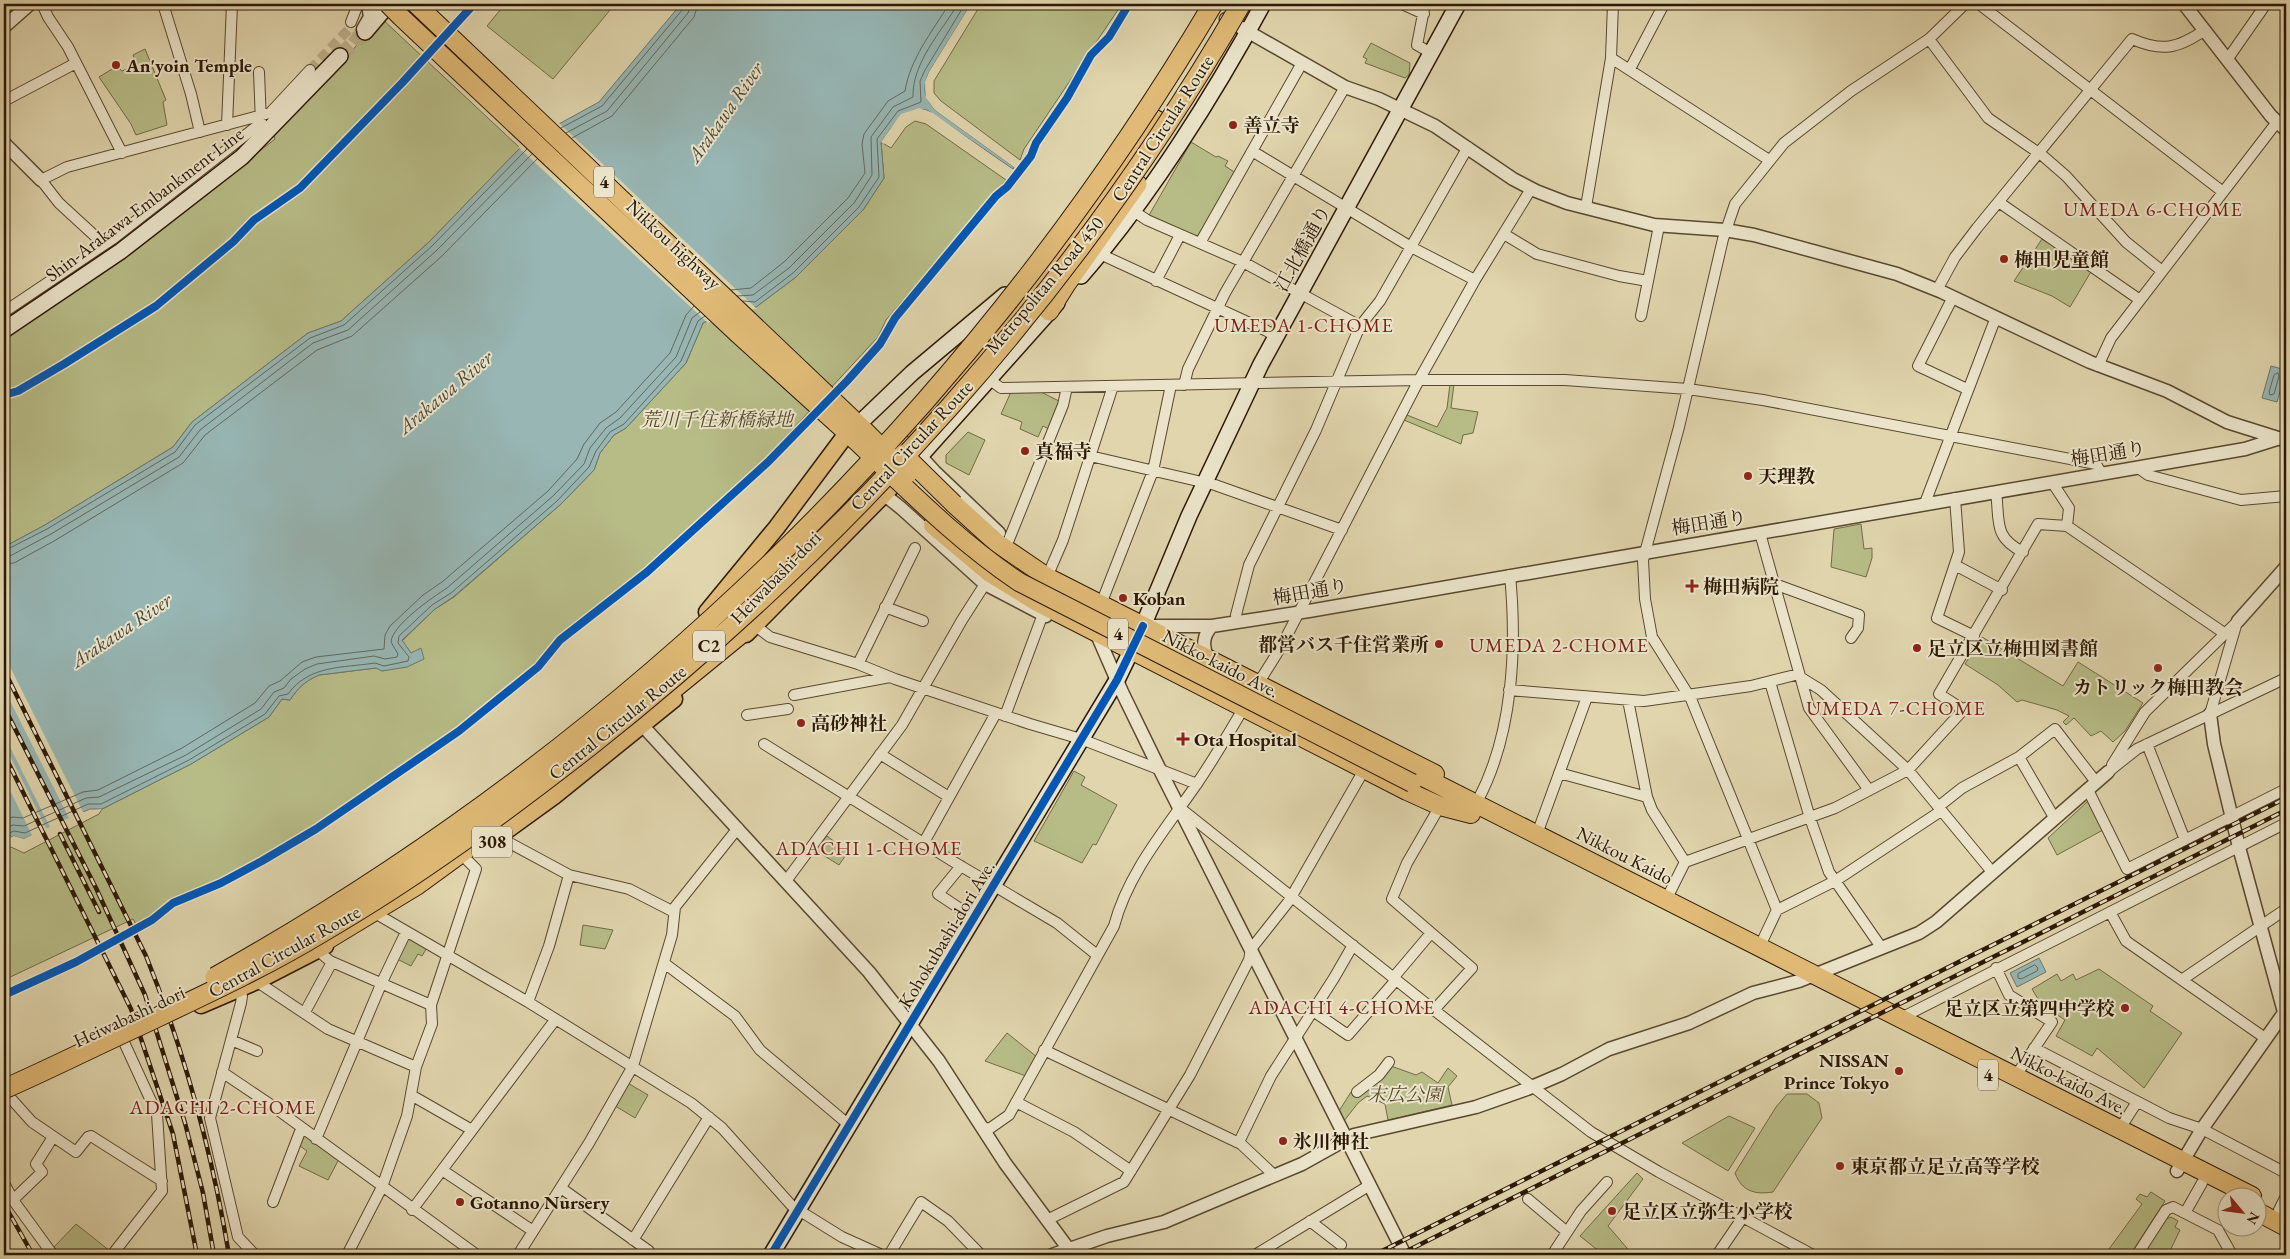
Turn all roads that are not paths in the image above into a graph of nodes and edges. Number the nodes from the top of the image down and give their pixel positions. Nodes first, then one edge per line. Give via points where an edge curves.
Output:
1 (30, 4) edge
2 (42, 4) edge
3 (163, 4) edge
4 (232, 4) edge
5 (358, 4) edge
6 (368, 4) edge
7 (1213, 4) edge
8 (1234, 4) edge
9 (1241, 4) edge
10 (1251, 4) edge
11 (1263, 4) edge
12 (1402, 4) edge
13 (1458, 4) edge
14 (1613, 4) edge
15 (1664, 4) edge
16 (1965, 4) edge
17 (1979, 4) edge
18 (2184, 4) edge
19 (2266, 4) edge
20 (386, 7) edge
21 (420, 7) edge
22 (1424, 9) edge
23 (1226, 11) edge
24 (351, 22) tunnel mouth
25 (4, 27) edge
26 (2205, 30) junction
27 (364, 31) joint
28 (1247, 32) junction
29 (1929, 39) junction
30 (1431, 52) junction
31 (340, 56) tunnel mouth
32 (1611, 58) junction
33 (2227, 60) junction
34 (76, 63) junction
35 (1302, 63) junction
36 (1630, 69) junction
37 (310, 70) tunnel mouth
38 (258, 72) dead end
39 (1346, 87) junction
40 (2088, 89) junction
41 (4, 101) edge
42 (1400, 109) junction
43 (262, 115) junction
44 (227, 125) junction
45 (2282, 126) edge
46 (200, 132) junction
47 (4, 143) edge
48 (1468, 147) junction
49 (1252, 152) junction
50 (2038, 152) junction
51 (122, 153) junction
52 (1769, 160) junction
53 (1293, 175) junction
54 (41, 180) junction
55 (1531, 189) junction
56 (2223, 192) junction
57 (2000, 202) junction
58 (1346, 208) junction
59 (1586, 208) junction
60 (1132, 210) junction
61 (1658, 226) junction
62 (1080, 230) junction
63 (1725, 230) junction
64 (1504, 234) junction
65 (1180, 235) junction
66 (1200, 243) junction
67 (101, 245) junction
68 (1411, 247) junction
69 (1100, 254) junction
70 (1243, 262) junction
71 (1043, 264) junction
72 (2162, 271) junction
73 (1476, 280) junction
74 (1648, 281) junction
75 (1156, 282) junction
76 (1937, 290) junction
77 (1300, 295) junction
78 (1952, 297) junction
79 (2140, 300) junction
80 (1218, 309) junction
81 (1049, 311) junction
82 (4, 312) edge
83 (1641, 316) dead end
84 (1996, 317) junction
85 (1360, 326) junction
86 (4, 330) edge
87 (1276, 337) junction
88 (2098, 366) junction
89 (990, 380) junction
90 (1419, 380) junction
91 (1337, 382) junction
92 (1252, 383) junction
93 (1171, 385) junction
94 (1184, 385) junction
95 (1113, 386) junction
96 (1067, 387) junction
97 (1688, 389) junction
98 (1967, 389) junction
99 (853, 428) junction
100 (911, 436) junction
101 (1949, 436) junction
102 (2283, 439) edge
103 (921, 456) junction
104 (1090, 456) junction
105 (887, 462) joint
106 (2137, 468) junction
107 (1153, 471) junction
108 (2101, 473) junction
109 (902, 476) joint
110 (868, 482) junction
111 (1205, 482) junction
112 (2052, 482) junction
113 (1996, 492) junction
114 (884, 496) junction
115 (2286, 496) edge
116 (1955, 498) junction
117 (1925, 503) junction
118 (1278, 507) junction
119 (2067, 526) junction
120 (1342, 530) junction
121 (1760, 533) junction
122 (1008, 542) junction
123 (915, 548) dead end
124 (1647, 552) junction
125 (2022, 552) junction
126 (789, 560) junction
127 (1026, 564) junction
128 (1955, 565) junction
129 (2284, 573) edge
130 (1510, 575) junction
131 (1048, 577) junction
132 (985, 584) junction
133 (1775, 587) junction
134 (2002, 590) junction
135 (1076, 592) junction
136 (1101, 604) junction
137 (886, 607) junction
138 (1297, 613) junction
139 (1043, 614) junction
140 (923, 621) dead end
141 (2238, 621) junction
142 (1237, 623) junction
143 (753, 624) junction
144 (1143, 626) junction
145 (1212, 626) junction
146 (1096, 633) junction
147 (1974, 636) junction
148 (2221, 636) junction
149 (1851, 638) dead end
150 (2229, 647) junction
151 (1131, 652) junction
152 (1208, 658) junction
153 (858, 664) junction
154 (643, 673) junction
155 (1799, 676) junction
156 (890, 677) junction
157 (2286, 678) edge
158 (1117, 680) junction
159 (1770, 682) junction
160 (1258, 684) junction
161 (923, 689) junction
162 (1509, 690) junction
163 (794, 695) dead end
164 (1688, 695) junction
165 (1587, 697) junction
166 (1628, 700) junction
167 (788, 709) dead end
168 (1243, 709) junction
169 (2210, 714) junction
170 (747, 715) dead end
171 (1000, 715) junction
172 (614, 716) junction
173 (642, 725) junction
174 (1081, 739) junction
175 (2129, 739) junction
176 (764, 744) dead end
177 (2147, 744) junction
178 (2137, 749) junction
179 (880, 754) junction
180 (2019, 757) junction
181 (1160, 770) junction
182 (1364, 770) junction
183 (1908, 770) junction
184 (2108, 772) junction
185 (1559, 773) junction
186 (1415, 779) junction
187 (1197, 784) junction
188 (2092, 786) junction
189 (2286, 789) edge
190 (1869, 790) junction
191 (949, 797) junction
192 (1647, 797) junction
193 (849, 798) junction
194 (1440, 806) junction
195 (1474, 807) junction
196 (1180, 808) junction
197 (1940, 809) junction
198 (1494, 812) junction
199 (2231, 816) junction
200 (1810, 818) junction
201 (2055, 819) junction
202 (2286, 823) edge
203 (738, 828) junction
204 (501, 834) junction
205 (1537, 834) junction
206 (1749, 839) junction
207 (2185, 840) junction
208 (923, 844) junction
209 (2239, 846) junction
210 (467, 860) junction
211 (1685, 862) junction
212 (961, 866) junction
213 (1993, 873) junction
214 (569, 874) junction
215 (786, 881) junction
216 (1835, 881) junction
217 (994, 885) junction
218 (378, 890) junction
219 (1292, 895) junction
220 (1666, 900) junction
221 (2286, 909) edge
222 (1777, 910) junction
223 (674, 912) junction
224 (2110, 912) junction
225 (380, 916) junction
226 (974, 918) junction
227 (2260, 927) junction
228 (406, 932) junction
229 (1431, 933) junction
230 (1353, 945) junction
231 (1881, 947) junction
232 (1759, 948) junction
233 (1251, 949) junction
234 (317, 950) junction
235 (1097, 955) junction
236 (448, 956) junction
237 (332, 962) junction
238 (664, 963) junction
239 (1996, 968) junction
240 (1806, 978) junction
241 (1394, 979) junction
242 (2183, 979) junction
243 (209, 980) junction
244 (259, 980) junction
245 (382, 982) junction
246 (240, 989) junction
247 (192, 1002) junction
248 (528, 1002) junction
249 (431, 1005) junction
250 (1434, 1010) junction
251 (1313, 1011) junction
252 (305, 1012) junction
253 (2286, 1012) edge
254 (1899, 1019) junction
255 (555, 1020) junction
256 (910, 1023) junction
257 (1296, 1037) junction
258 (2265, 1038) junction
259 (124, 1040) junction
260 (231, 1040) junction
261 (358, 1040) junction
262 (2034, 1048) junction
263 (1044, 1050) junction
264 (258, 1051) dead end
265 (1389, 1062) dead end
266 (633, 1066) junction
267 (416, 1067) junction
268 (222, 1072) junction
269 (2015, 1077) junction
270 (1534, 1086) junction
271 (4, 1087) edge
272 (1357, 1092) dead end
273 (411, 1095) junction
274 (1016, 1102) junction
275 (2137, 1102) junction
276 (1169, 1109) junction
277 (709, 1117) junction
278 (849, 1126) junction
279 (983, 1127) junction
280 (301, 1129) junction
281 (472, 1130) junction
282 (2120, 1130) junction
283 (2202, 1130) junction
284 (53, 1137) junction
285 (316, 1139) junction
286 (1347, 1139) junction
287 (1238, 1142) junction
288 (2179, 1166) junction
289 (442, 1170) junction
290 (1131, 1172) junction
291 (2286, 1172) edge
292 (1275, 1176) junction
293 (162, 1181) junction
294 (1606, 1182) dead end
295 (4, 1183) edge
296 (2202, 1183) junction
297 (1370, 1185) junction
298 (2228, 1186) edge
299 (382, 1187) junction
300 (561, 1188) junction
301 (2218, 1191) edge
302 (1528, 1199) dead end
303 (13, 1200) junction
304 (273, 1202) dead end
305 (2268, 1202) edge
306 (2284, 1207) edge
307 (412, 1210) junction
308 (798, 1210) junction
309 (2185, 1213) junction
310 (1743, 1217) junction
311 (2268, 1217) edge
312 (1047, 1220) junction
313 (1310, 1221) junction
314 (2286, 1227) edge
315 (533, 1232) junction
316 (1567, 1232) junction
317 (633, 1240) junction
318 (1341, 1245) dead end
319 (1071, 1253) edge
320 (53, 1255) edge
321 (112, 1255) edge
322 (255, 1255) edge
323 (347, 1255) edge
324 (477, 1255) edge
325 (518, 1255) edge
326 (646, 1255) edge
327 (771, 1255) edge
328 (882, 1255) edge
329 (889, 1255) edge
330 (981, 1255) edge
331 (1052, 1255) edge
332 (1256, 1255) edge
333 (1405, 1255) edge
334 (1552, 1255) edge
335 (1717, 1255) edge
336 (1813, 1255) edge
337 (2137, 1255) edge
338 (2232, 1255) edge

1 - 25 street
2 - 34 street
3 - 46 street
4 - 44 street
5 - 24 street
6 - 20 street
6 - 27 street via 370,17
7 - 243 highway, Central Circular Route / C2, bridge via 1128,140 1018,291 919,409 797,538 647,675 493,798 370,884
8 - 23 main road, Metropolitan Road 450
9 - 247 highway, Central Circular Route / C2, bridge via 1150,151 1062,273 950,406 758,602 639,706 524,798 459,844 323,932
10 - 81 highway via 1191,104
11 - 28 main road, Metropolitan Road 450
12 - 22 street
13 - 30 main road, 江北橋通り
14 - 32 street
15 - 36 street
16 - 29 street
17 - 40 street
18 - 26 street
19 - 33 street
20 - 27 main road
20 - 99 highway, Nikkou highway / 4, bridge via 407,22 738,334 789,390
21 - 99 highway, Nikkou highway / 4 via 782,350 814,372
22 - 30 street via 1418,46
23 - 28 street
23 - 62 highway
23 - 71 main road via 1214,14 1111,177
23 - 100 main road, Metropolitan Road 450 via 1184,88 1093,223 1007,330
26 - 33 street
26 - 40 street via 2185,44 2151,47 2132,39
28 - 35 street
28 - 60 main road, Metropolitan Road 450 via 1204,105
29 - 50 street via 1988,118
29 - 52 street via 1851,90 1801,128
30 - 42 main road, 江北橋通り
31 - 86 main road, Shin-Arakawa Embankment Line via 242,157 121,251
32 - 36 street
32 - 59 street
33 - 45 street
34 - 41 street
34 - 51 street
35 - 39 street
35 - 49 street
36 - 52 street
37 - 43 street via 277,107
38 - 43 street
39 - 42 street
39 - 53 street
40 - 50 street
40 - 56 street
42 - 48 street
42 - 58 main road, 江北橋通り
43 - 44 street
43 - 67 street via 261,123 153,209
44 - 46 street
45 - 56 street
46 - 51 street
47 - 54 street
48 - 55 street
48 - 68 street
49 - 53 street
49 - 66 street
50 - 57 street
50 - 72 street via 2066,176 2126,242
51 - 54 street via 67,167
52 - 63 street via 1734,204
53 - 58 street
53 - 70 street
54 - 67 street
55 - 59 street
55 - 64 street
56 - 72 street
57 - 76 street via 1955,257
57 - 79 street
58 - 68 street
58 - 77 main road, 江北橋通り
59 - 61 street
60 - 65 street
60 - 69 main road, Metropolitan Road 450
61 - 63 street
61 - 74 street
62 - 71 highway
62 - 100 highway
63 - 76 street via 1869,265
63 - 97 street
64 - 73 street
64 - 74 street via 1536,254
65 - 66 street
65 - 75 street
66 - 70 street
67 - 82 street
68 - 73 street
68 - 85 street via 1380,301
69 - 75 street
69 - 81 main road, Metropolitan Road 450
70 - 77 street
70 - 80 street
71 - 99 main road via 912,373
72 - 79 street
73 - 90 street
74 - 83 street
75 - 80 street
76 - 78 street
77 - 85 street
77 - 87 main road, 江北橋通り
78 - 84 street
78 - 98 street via 1918,366
79 - 88 street via 2111,338
80 - 87 street
80 - 94 street via 1188,369
81 - 89 main road, Metropolitan Road 450
84 - 88 street
84 - 98 street
85 - 91 street
87 - 92 main road, 江北橋通り
88 - 102 street via 2167,391 2227,422
89 - 96 street via 1001,388
89 - 103 main road, Metropolitan Road 450
90 - 91 street
90 - 97 street via 1565,380
90 - 120 street
91 - 92 street
91 - 118 street
92 - 94 street
92 - 111 main road, 江北橋通り
93 - 94 street
93 - 95 street
93 - 107 street
95 - 96 street
95 - 104 street
96 - 122 street via 1063,405
97 - 101 street
97 - 124 street
98 - 101 street
99 - 127 highway, 4, bridge via 954,504
99 - 146 highway, 4, bridge via 933,525 976,563 1012,588
99 - 154 main road via 728,587 700,619
99 - 186 highway, Nikko-kaido Ave. / 4, bridge via 948,528 1019,582
100 - 103 street
100 - 105 main road, Metropolitan Road 450
101 - 108 street via 2096,464
101 - 117 street
102 - 106 street, 梅田通り
103 - 109 main road, Metropolitan Road 450
103 - 122 street
104 - 107 street
104 - 131 street
105 - 110 main road, Heiwabashi-dori / 308
106 - 108 street, 梅田通り
106 - 115 street via 2148,475 2241,500
107 - 111 street
107 - 136 street
108 - 112 street, 梅田通り
109 - 114 main road, Heiwabashi-dori / 308
110 - 114 street
110 - 126 main road, Heiwabashi-dori / 308
111 - 118 street
111 - 144 main road, 江北橋通り
112 - 113 street, 梅田通り
112 - 119 street via 2069,508
113 - 116 street, 梅田通り
113 - 125 street via 2001,534 2008,544
114 - 132 street
114 - 143 main road, Heiwabashi-dori / 308
116 - 117 street, 梅田通り
116 - 128 street via 1959,552
117 - 121 street, 梅田通り
118 - 120 street
118 - 142 street via 1249,565 1236,615
119 - 125 street via 2038,524
119 - 148 street
120 - 138 street
121 - 124 street, 梅田通り
121 - 133 street
122 - 127 street
123 - 137 street
124 - 130 street, 梅田通り
124 - 164 street via 1643,560 1645,599 1652,637
125 - 134 street
126 - 172 highway
126 - 218 main road, Heiwabashi-dori / 308 via 670,674 551,771 456,840
127 - 131 highway, 4
128 - 134 street
128 - 147 street via 1937,618
129 - 141 street
130 - 138 street, 梅田通り
130 - 162 street via 1513,615
131 - 135 highway, 4
132 - 139 street
132 - 161 street
133 - 149 street via 1780,586 1859,615 1858,628
133 - 155 street
134 - 147 street
135 - 136 highway, 4
135 - 146 street via 1085,604
136 - 144 highway, 4
137 - 140 street
137 - 153 street
138 - 142 street, 梅田通り
138 - 160 street
139 - 146 street via 1074,628
139 - 171 street
141 - 148 street
141 - 150 street
142 - 145 street, 梅田通り
143 - 153 street via 770,637
143 - 173 main road, Heiwabashi-dori / 308 via 717,662
143 - 247 highway, bridge via 562,778 417,885 284,963 242,984
144 - 145 street, 梅田通り
144 - 146 street, 梅田通り
144 - 151 main road, Kohokubashi-dori Ave.
144 - 152 highway, 4
145 - 152 street via 1205,637 1204,648
146 - 151 highway, 4
146 - 158 street
147 - 183 street via 1939,694 1965,709
148 - 150 street
148 - 175 street via 2144,712
150 - 169 street
151 - 158 main road, Kohokubashi-dori Ave.
151 - 168 highway, 4
152 - 160 highway, 4
153 - 156 street
154 - 172 highway
154 - 218 main road via 456,820 439,844
155 - 159 street
155 - 183 street via 1822,690
155 - 190 street via 1809,708
156 - 161 street
156 - 163 street
157 - 169 street
158 - 174 main road, Kohokubashi-dori Ave.
158 - 181 street
159 - 164 street
159 - 200 street
160 - 168 street
160 - 195 highway, 4 via 1420,766
161 - 171 street
161 - 179 street
162 - 165 street
162 - 195 street via 1489,778
164 - 166 street
164 - 206 street
165 - 166 street
165 - 185 street
166 - 192 street
167 - 170 street
168 - 182 highway, 4
168 - 187 street
169 - 177 street
169 - 199 street
171 - 174 street
171 - 191 street
172 - 243 highway, bridge via 450,840 371,895 284,946
173 - 203 street
173 - 204 main road, Heiwabashi-dori / 308
174 - 181 street
174 - 217 main road, Kohokubashi-dori Ave.
175 - 178 street via 2130,746
175 - 184 street
176 - 193 street
177 - 178 street
177 - 207 street
178 - 184 street
179 - 191 street
179 - 193 street
180 - 188 street via 2055,729
180 - 197 street via 1962,788
180 - 201 street
181 - 187 street
181 - 196 street
182 - 194 highway, 4
182 - 219 street
183 - 190 street
183 - 197 street
184 - 188 street
185 - 192 street
185 - 205 street
186 - 195 highway, Nikkou Kaido / 4
186 - 198 highway, Nikkou Kaido / 4
187 - 196 street
188 - 201 street
188 - 207 street via 2127,869
189 - 199 street
190 - 200 street
191 - 208 street
192 - 211 street
193 - 208 street
193 - 215 street
194 - 195 highway, 4
194 - 229 street via 1407,863 1392,899
195 - 198 highway, 4
195 - 240 highway, Nikkou Kaido / 4
196 - 219 street
196 - 233 street
196 - 235 street via 1150,850
197 - 213 street
197 - 216 street
198 - 205 highway, Nikkou Kaido / 4
199 - 207 street
199 - 209 street
200 - 206 street
200 - 216 street
201 - 213 street
202 - 209 street
203 - 215 street
203 - 223 street
204 - 210 main road, Heiwabashi-dori / 308
204 - 214 street via 506,841
205 - 220 highway, Nikkou Kaido / 4
206 - 211 street
206 - 222 street
208 - 212 street
209 - 224 street
209 - 227 street
210 - 225 main road, Heiwabashi-dori / 308
210 - 236 street via 476,869
211 - 220 street
212 - 217 street
212 - 226 street via 938,894
213 - 231 street via 1936,922 1919,933
214 - 223 street via 630,889
214 - 248 street via 549,946
215 - 256 street via 869,972
216 - 222 street
216 - 231 street
217 - 226 main road, Kohokubashi-dori Ave.
217 - 235 street via 1057,923
218 - 271 main road, Heiwabashi-dori / 308 via 221,980
219 - 230 street
219 - 233 street
220 - 232 highway, Nikkou Kaido / 4
221 - 227 street
222 - 232 street
223 - 238 street
224 - 239 street
224 - 242 street via 2126,942
225 - 228 street
225 - 234 main road, Heiwabashi-dori / 308
226 - 256 main road, Kohokubashi-dori Ave.
227 - 242 street
227 - 253 street
228 - 236 street
228 - 245 street
229 - 241 street
229 - 250 street via 1472,968
230 - 241 street
230 - 251 street
231 - 240 street
232 - 240 highway, Nikkou Kaido / 4
233 - 257 street
233 - 276 street via 1249,960 1206,1046
234 - 237 street
234 - 244 main road, Heiwabashi-dori / 308
235 - 263 street
236 - 248 street
236 - 249 street
237 - 245 street
237 - 252 street
238 - 266 street
238 - 278 street via 735,1016 760,1050
239 - 254 street
239 - 262 street via 2009,995 2052,1022
240 - 254 highway, Nikko-kaido Ave. / 4
240 - 270 street via 1753,993 1689,1022 1610,1049
240 - 288 highway, Nikko-kaido Ave. / 4
241 - 250 street
241 - 251 street via 1348,1035
242 - 258 street
243 - 271 highway, Central Circular Route / C2
244 - 246 main road, Heiwabashi-dori / 308
244 - 252 street
245 - 249 street
245 - 261 street
246 - 259 main road, Heiwabashi-dori / 308
246 - 260 street via 242,996
247 - 271 highway, Central Circular Route / C2, bridge
248 - 255 street
249 - 267 street via 432,1026
250 - 270 street
251 - 257 street
252 - 261 street via 328,1029
253 - 258 street
254 - 269 highway, Nikko-kaido Ave. / 4
255 - 266 street
255 - 281 street
256 - 278 main road, Kohokubashi-dori Ave.
256 - 279 street
257 - 286 street
257 - 287 street via 1271,1076
258 - 283 street
259 - 271 main road, Heiwabashi-dori / 308
259 - 293 street via 157,1114
260 - 264 street
260 - 268 street
261 - 267 street
261 - 285 street
262 - 269 street
262 - 275 street
263 - 274 street
263 - 276 street
265 - 272 street
266 - 277 street
266 - 300 street
267 - 273 street
268 - 280 street
268 - 322 street via 210,1118 238,1236
269 - 282 highway, Nikko-kaido Ave. / 4
270 - 286 street via 1476,1107
270 - 310 street via 1591,1132
271 - 284 street via 32,1122
273 - 281 street
273 - 299 street
274 - 279 street via 1009,1115 989,1128
274 - 290 street via 1074,1132
275 - 282 street
275 - 283 street
276 - 287 street
276 - 290 street
277 - 308 street
277 - 317 street
278 - 308 main road, Kohokubashi-dori Ave.
279 - 312 street
280 - 285 street
280 - 304 street
281 - 289 street
282 - 288 highway, Nikko-kaido Ave. / 4
283 - 288 street
283 - 291 street
284 - 293 street via 76,1152 91,1136
284 - 303 street via 36,1164 42,1172
285 - 299 street
286 - 292 street
286 - 297 street
287 - 292 street
288 - 296 highway, Nikko-kaido Ave. / 4
288 - 298 highway, Nikko-kaido Ave. / 4
289 - 307 street
289 - 315 street
290 - 312 street via 1124,1182
292 - 319 street via 1164,1222 1107,1236
293 - 321 street via 160,1196
294 - 316 street
295 - 303 street
296 - 301 highway, Nikko-kaido Ave. / 4
296 - 309 street
297 - 313 street
297 - 333 street
299 - 307 street
299 - 323 street
300 - 315 street
300 - 317 street
302 - 316 street
303 - 320 street
305 - 306 highway
307 - 324 street
308 - 327 main road, Kohokubashi-dori Ave.
308 - 328 street via 842,1237
309 - 337 street via 2174,1207 2166,1210
309 - 338 street via 2218,1230
310 - 335 street
310 - 336 street
311 - 314 highway
312 - 319 street
313 - 318 street
313 - 332 street
315 - 325 street
316 - 334 street
317 - 326 street via 649,1251
319 - 331 street
329 - 330 street via 921,1202 948,1221

